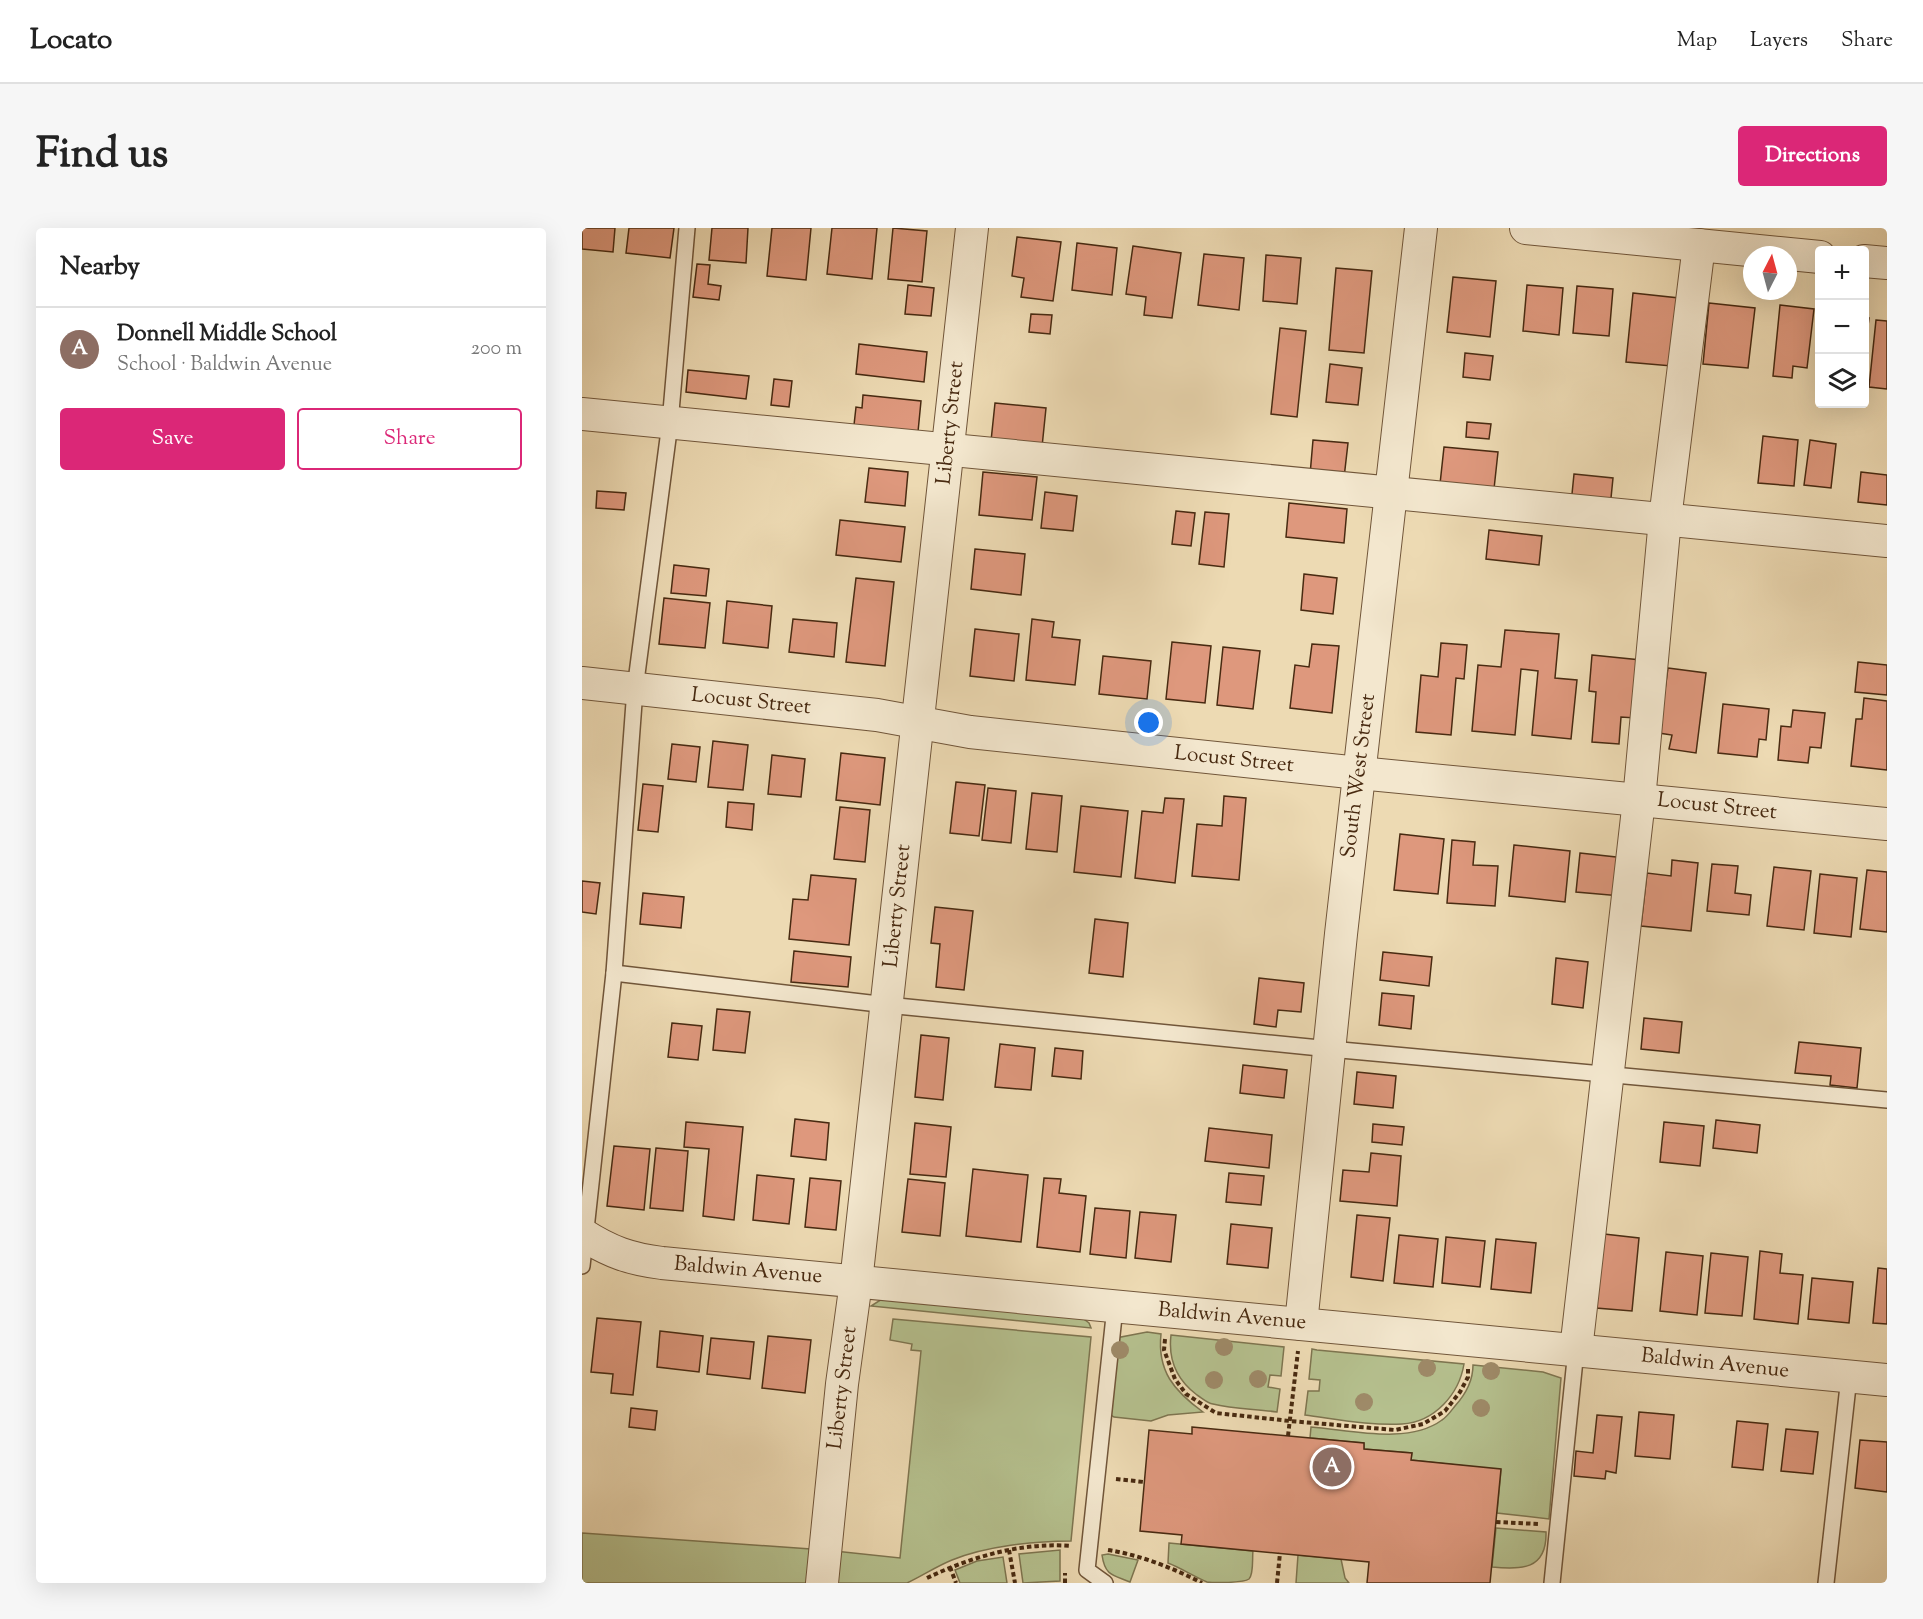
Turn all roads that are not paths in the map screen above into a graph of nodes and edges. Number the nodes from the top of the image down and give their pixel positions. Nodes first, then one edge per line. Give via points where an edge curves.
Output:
1 (687, 228) edge
2 (972, 228) edge
3 (1421, 228) edge
4 (1526, 228) edge
5 (1699, 245) junction
6 (1815, 257) edge
7 (1869, 261) edge
8 (1887, 263) edge
9 (582, 414) edge
10 (670, 423) junction
11 (948, 450) junction
12 (1391, 492) junction
13 (1665, 519) junction
14 (1887, 541) edge
15 (582, 683) edge
16 (635, 689) junction
17 (918, 723) junction
18 (1359, 773) junction
19 (1639, 800) junction
20 (1887, 824) edge
21 (614, 973) junction
22 (887, 1005) junction
23 (1330, 1049) junction
24 (1609, 1074) junction
25 (1887, 1100) edge
26 (583, 1245) edge
27 (856, 1282) junction
28 (1115, 1307) junction
29 (1301, 1324) junction
30 (1576, 1350) junction
31 (1849, 1377) junction
32 (1887, 1380) edge
33 (822, 1583) edge
34 (1105, 1583) edge
35 (1551, 1583) edge
36 (1826, 1583) edge

1 - 10 lane
2 - 11 street, Liberty Street
3 - 12 street, South West Street
4 - 5 street
5 - 6 street
5 - 13 street
7 - 8 street
9 - 10 street
10 - 11 street
10 - 16 lane
11 - 12 street
11 - 17 street, Liberty Street
12 - 13 street
12 - 18 street, South West Street
13 - 14 street
13 - 19 street
15 - 16 street, Locust Street
16 - 17 street, Locust Street via 877,715
16 - 21 lane
17 - 18 street, Locust Street via 970,732
17 - 22 street, Liberty Street
18 - 19 street, Locust Street
18 - 23 street, South West Street
19 - 20 street, Locust Street
19 - 24 street
21 - 22 lane
21 - 26 lane
22 - 23 lane
22 - 27 street, Liberty Street
23 - 24 lane
23 - 29 street, South West Street
24 - 25 lane
24 - 30 street
26 - 27 street, Baldwin Avenue via 601,1245 633,1259
27 - 28 street, Baldwin Avenue
27 - 33 street, Liberty Street
28 - 29 street, Baldwin Avenue
28 - 34 lane via 1087,1570
29 - 30 street, Baldwin Avenue
30 - 31 street, Baldwin Avenue
30 - 35 lane
31 - 32 street, Baldwin Avenue
31 - 36 lane

